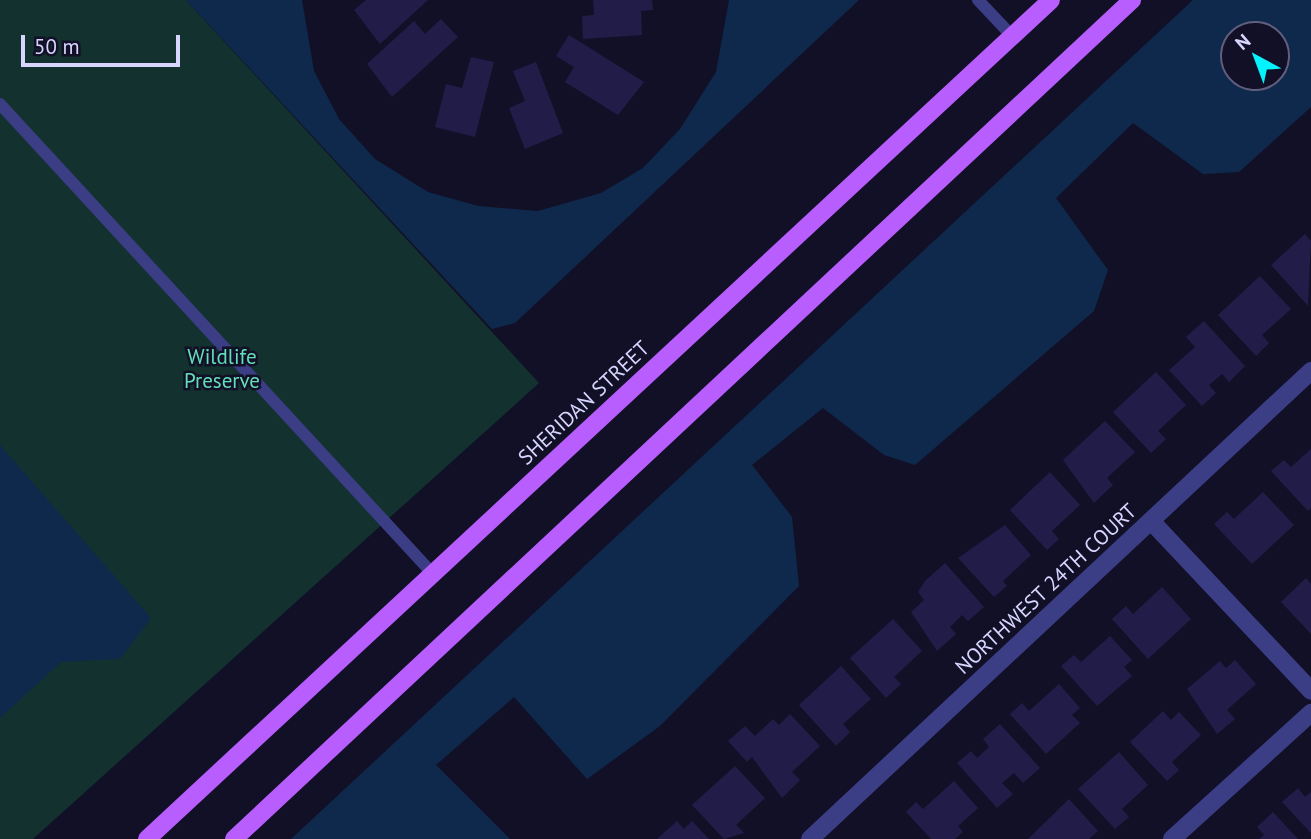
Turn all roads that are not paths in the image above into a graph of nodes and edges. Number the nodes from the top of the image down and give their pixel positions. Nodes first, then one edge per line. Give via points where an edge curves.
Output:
1 (978, 0) edge
2 (1051, 0) edge
3 (1132, 0) edge
4 (1012, 36) junction
5 (0, 104) edge
6 (1311, 371) edge
7 (1152, 522) junction
8 (433, 573) junction
9 (1311, 691) edge
10 (1311, 713) edge
11 (147, 839) edge
12 (234, 839) edge
13 (810, 839) edge
14 (1172, 839) edge

1 - 4 lane
2 - 4 main road, SHERIDAN STREET
3 - 12 main road
4 - 8 main road, SHERIDAN STREET
5 - 8 lane
6 - 7 street, NORTHWEST 24TH COURT
7 - 9 street
7 - 13 street, NORTHWEST 24TH COURT
8 - 11 main road, SHERIDAN STREET
10 - 14 street

